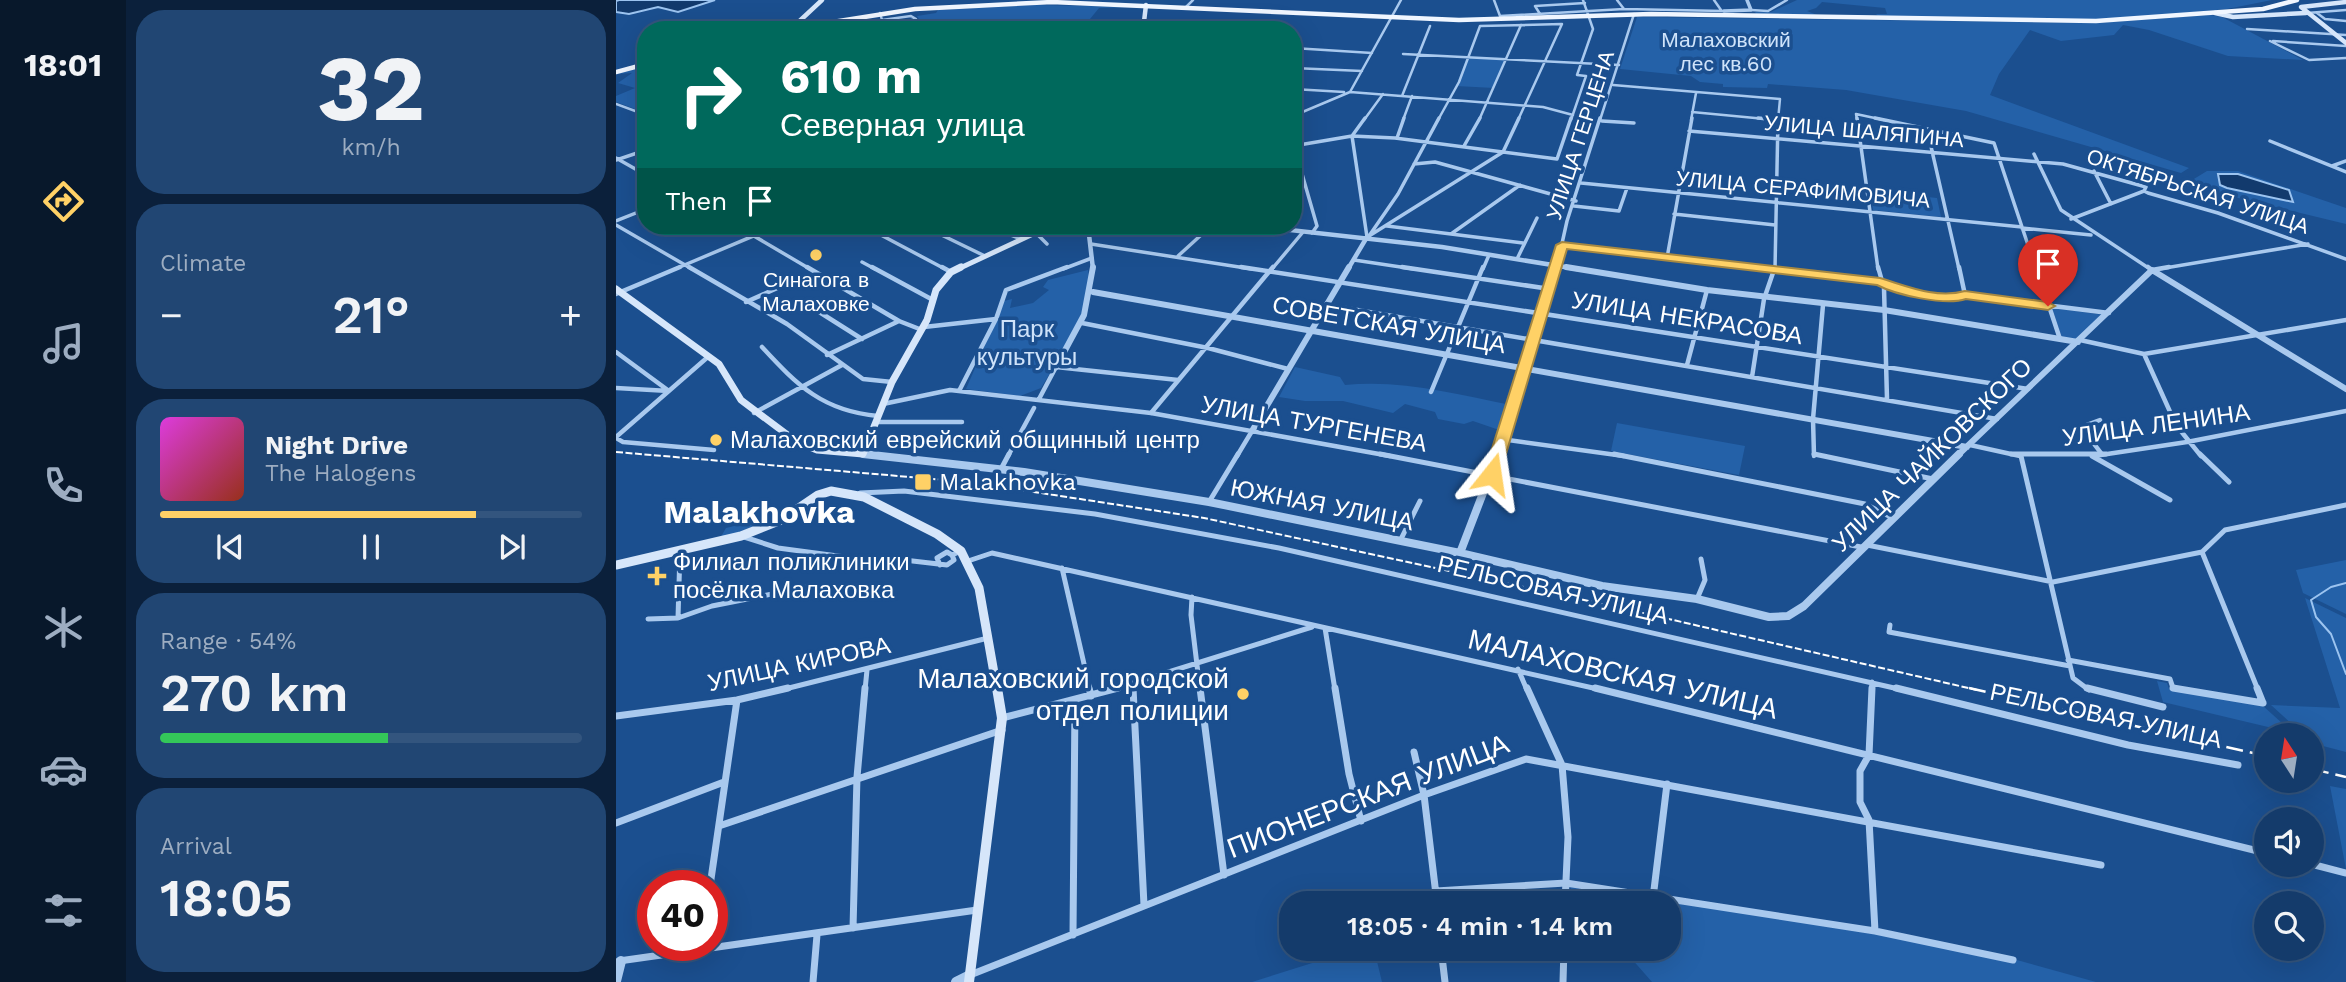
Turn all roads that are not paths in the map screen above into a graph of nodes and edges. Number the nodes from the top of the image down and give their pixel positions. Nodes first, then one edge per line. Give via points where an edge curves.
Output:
1 (822, 0) edge
2 (1193, 0) edge
3 (1401, 0) edge
4 (1494, 0) edge
5 (1617, 0) edge
6 (1714, 0) edge
7 (1747, 0) edge
8 (1787, 0) edge
9 (2297, 0) edge
10 (1584, 2) edge
11 (2346, 2) edge
12 (1146, 5) junction
13 (1186, 7) junction
14 (1624, 9) junction
15 (1751, 10) junction
16 (2346, 10) edge
17 (880, 13) junction
18 (1592, 13) junction
19 (1726, 13) junction
20 (2215, 13) junction
21 (2307, 13) junction
22 (2317, 13) junction
23 (1634, 14) junction
24 (1540, 15) junction
25 (1391, 16) junction
26 (1500, 16) junction
27 (1494, 18) junction
28 (1514, 18) junction
29 (882, 20) junction
30 (800, 21) edge
31 (838, 21) edge
32 (876, 21) edge
33 (908, 21) edge
34 (1144, 21) edge
35 (2346, 21) edge
36 (1521, 25) junction
37 (1430, 26) dead end
38 (2247, 29) dead end
39 (2334, 34) junction
40 (2346, 35) edge
41 (2346, 44) edge
42 (1302, 48) edge
43 (1373, 52) junction
44 (1403, 54) dead end
45 (1418, 55) junction
46 (1467, 57) junction
47 (1505, 58) junction
48 (2346, 58) edge
49 (1545, 60) junction
50 (1582, 62) junction
51 (1619, 65) junction
52 (637, 66) edge
53 (1302, 68) edge
54 (1362, 71) junction
55 (616, 72) edge
56 (1613, 85) junction
57 (1302, 89) edge
58 (1349, 92) junction
59 (1696, 93) junction
60 (1383, 94) junction
61 (1402, 96) junction
62 (1412, 96) junction
63 (1780, 99) joint
64 (1449, 100) junction
65 (1488, 103) junction
66 (616, 104) edge
67 (1524, 106) junction
68 (1692, 111) junction
69 (637, 112) edge
70 (1302, 112) edge
71 (1573, 115) junction
72 (1777, 120) junction
73 (1602, 121) junction
74 (1634, 123) dead end
75 (1927, 129) junction
76 (1689, 131) junction
77 (1352, 136) junction
78 (1397, 138) junction
79 (1776, 139) junction
80 (1427, 141) junction
81 (2270, 141) dead end
82 (1302, 145) edge
83 (1464, 146) junction
84 (1860, 147) junction
85 (1503, 152) junction
86 (1932, 152) junction
87 (637, 153) edge
88 (2034, 154) dead end
89 (617, 159) edge
90 (1999, 159) junction
91 (2037, 162) junction
92 (2346, 162) edge
93 (1414, 163) junction
94 (2332, 166) junction
95 (637, 170) edge
96 (1472, 172) junction
97 (2094, 172) junction
98 (2346, 172) edge
99 (1302, 174) edge
100 (1581, 183) junction
101 (1520, 185) junction
102 (1627, 188) junction
103 (2144, 191) junction
104 (1677, 194) junction
105 (1575, 203) junction
106 (1776, 203) junction
107 (2111, 204) junction
108 (1871, 212) junction
109 (637, 213) edge
110 (1674, 215) junction
111 (1537, 218) dead end
112 (1946, 219) junction
113 (2071, 219) junction
114 (616, 223) edge
115 (1775, 225) junction
116 (1387, 226) junction
117 (2022, 227) junction
118 (1303, 232) edge
119 (1312, 233) junction
120 (1451, 233) junction
121 (881, 235) edge
122 (942, 235) edge
123 (1011, 235) edge
124 (1029, 235) edge
125 (1038, 235) edge
126 (1090, 235) edge
127 (1200, 235) edge
128 (1300, 235) edge
129 (2094, 235) junction
130 (754, 236) joint
131 (1368, 237) junction
132 (1021, 239) junction
133 (1524, 243) junction
134 (1047, 244) dead end
135 (1091, 244) junction
136 (2308, 244) junction
137 (1562, 245) junction
138 (1489, 255) junction
139 (985, 256) junction
140 (1178, 256) junction
141 (1092, 258) junction
142 (1667, 258) junction
143 (2346, 258) edge
144 (1517, 259) junction
145 (1354, 260) junction
146 (862, 262) dead end
147 (683, 266) junction
148 (1557, 266) junction
149 (2152, 270) junction
150 (1270, 271) junction
151 (1775, 271) junction
152 (951, 272) junction
153 (1479, 278) junction
154 (1880, 281) junction
155 (1341, 282) junction
156 (784, 285) dead end
157 (1550, 289) junction
158 (1707, 290) junction
159 (618, 292) edge
160 (1093, 292) junction
161 (1965, 295) junction
162 (1764, 299) junction
163 (933, 300) junction
164 (745, 302) junction
165 (1466, 302) junction
166 (806, 303) dead end
167 (1328, 305) junction
168 (1824, 305) junction
169 (2048, 306) junction
170 (1884, 310) junction
171 (1542, 313) junction
172 (2109, 313) junction
173 (1234, 317) junction
174 (996, 319) junction
175 (2346, 320) edge
176 (899, 321) junction
177 (1082, 323) junction
178 (1457, 325) junction
179 (923, 329) junction
180 (1313, 330) junction
181 (1695, 335) junction
182 (2256, 335) junction
183 (1533, 338) junction
184 (862, 339) junction
185 (2060, 339) junction
186 (2079, 341) junction
187 (1757, 346) junction
188 (761, 347) dead end
189 (1208, 348) junction
190 (616, 352) edge
191 (1446, 354) junction
192 (2144, 354) junction
193 (827, 355) junction
194 (709, 356) junction
195 (1821, 356) junction
196 (842, 365) junction
197 (1687, 365) junction
198 (1887, 365) junction
199 (1056, 367) junction
200 (1523, 368) junction
201 (1289, 369) junction
202 (1752, 377) junction
203 (1178, 380) junction
204 (892, 383) junction
205 (616, 388) edge
206 (800, 388) junction
207 (1818, 388) junction
208 (2028, 389) junction
209 (2346, 389) edge
210 (669, 391) junction
211 (959, 391) junction
212 (1431, 392) dead end
213 (1039, 399) junction
214 (1887, 399) junction
215 (883, 404) junction
216 (1034, 408) dead end
217 (2346, 411) edge
218 (754, 413) junction
219 (1152, 413) junction
220 (877, 419) junction
221 (1813, 419) junction
222 (1997, 419) junction
223 (2099, 420) dead end
224 (962, 422) dead end
225 (1252, 431) junction
226 (616, 437) edge
227 (1501, 439) junction
228 (2187, 442) junction
229 (1969, 446) junction
230 (715, 450) dead end
231 (2101, 453) junction
232 (863, 454) junction
233 (2021, 456) junction
234 (2092, 456) junction
235 (1001, 469) junction
236 (1492, 474) junction
237 (1934, 480) junction
238 (2230, 482) dead end
239 (853, 494) junction
240 (2170, 500) dead end
241 (1420, 501) dead end
242 (1209, 502) junction
243 (2346, 505) edge
244 (1893, 518) junction
245 (741, 536) junction
246 (1400, 541) junction
247 (1863, 546) junction
248 (680, 551) junction
249 (2202, 552) junction
250 (956, 553) junction
251 (1460, 553) junction
252 (1701, 559) dead end
253 (968, 561) junction
254 (616, 565) edge
255 (1062, 568) junction
256 (2053, 582) junction
257 (812, 586) dead end
258 (1192, 597) junction
259 (1697, 598) junction
260 (1769, 617) joint
261 (678, 618) junction
262 (648, 619) dead end
263 (1315, 626) junction
264 (1325, 628) junction
265 (1890, 628) dead end
266 (988, 638) junction
267 (1197, 663) junction
268 (2069, 663) junction
269 (1518, 669) junction
270 (867, 670) junction
271 (1872, 682) junction
272 (1133, 684) junction
273 (1091, 696) junction
274 (737, 700) junction
275 (1075, 700) junction
276 (2163, 707) dead end
277 (616, 716) edge
278 (1002, 718) junction
279 (1002, 730) junction
280 (1414, 752) dead end
281 (1869, 755) junction
282 (1562, 765) junction
283 (2238, 765) dead end
284 (857, 777) junction
285 (724, 782) junction
286 (1667, 784) junction
287 (1424, 795) junction
288 (1870, 820) junction
289 (1361, 821) junction
290 (616, 823) edge
291 (719, 826) junction
292 (2254, 850) edge
293 (2101, 865) dead end
294 (2324, 867) edge
295 (712, 870) edge
296 (2346, 873) edge
297 (1224, 875) junction
298 (1566, 883) junction
299 (1436, 891) joint
300 (1566, 891) edge
301 (1612, 891) edge
302 (1654, 891) edge
303 (1681, 902) edge
304 (1144, 905) junction
305 (977, 910) junction
306 (853, 928) junction
307 (1875, 931) junction
308 (1073, 934) junction
309 (817, 935) junction
310 (728, 944) edge
311 (637, 958) edge
312 (2012, 960) dead end
313 (619, 961) edge
314 (1443, 961) edge
315 (1564, 961) edge
316 (970, 978) edge
317 (616, 981) edge
318 (813, 982) edge
319 (956, 982) edge
320 (1445, 982) edge
321 (1563, 982) edge

1 - 30 main road
2 - 13 street
3 - 25 street
4 - 26 street
5 - 14 street
6 - 19 street
7 - 15 street
8 - 15 street via 1768,11
9 - 20 main road via 2271,8
10 - 18 street
10 - 24 street via 1535,6
11 - 21 main road via 2301,7
12 - 13 main road
12 - 17 main road via 1026,3
12 - 34 main road
13 - 25 main road
14 - 18 street
14 - 19 street
15 - 19 street
16 - 22 street
17 - 29 street
17 - 31 main road
18 - 23 main road
18 - 24 street
18 - 28 main road
18 - 50 street via 1595,27
19 - 20 main road via 2096,21
19 - 23 main road
20 - 21 main road
21 - 22 street
21 - 39 main road
22 - 35 street via 2325,19
23 - 51 street, УЛИЦА ГЕРЦЕНА
24 - 26 street
25 - 27 main road
25 - 43 street
26 - 27 street
26 - 28 street
27 - 28 main road
29 - 32 street
29 - 33 street via 916,19
36 - 46 street via 1480,26
36 - 47 street
36 - 49 street via 1562,23
37 - 45 street
38 - 39 street
39 - 40 street
39 - 41 main road
41 - 48 street via 2270,41 2303,59
42 - 43 street
43 - 54 street
44 - 45 street
45 - 46 street
45 - 61 street
46 - 47 street
46 - 64 street
47 - 49 street
47 - 65 street
49 - 50 street
49 - 67 street
50 - 51 street
50 - 71 street via 1577,75 1586,76
51 - 56 street, УЛИЦА ГЕРЦЕНА
52 - 55 main road
53 - 54 street
54 - 58 street
56 - 59 street
56 - 73 street, УЛИЦА ГЕРЦЕНА
57 - 58 street
58 - 60 street
58 - 70 street
59 - 63 street
59 - 68 street
60 - 61 street
60 - 77 street
61 - 62 street
62 - 64 street
62 - 78 street
63 - 72 street
64 - 65 street
64 - 80 street
65 - 67 street
65 - 83 street
66 - 69 street
67 - 71 street
67 - 85 street
68 - 72 street
68 - 76 street
71 - 85 street via 1560,156 1553,161
72 - 79 street
73 - 74 street
73 - 100 street, УЛИЦА ГЕРЦЕНА
75 - 84 street via 1856,114
75 - 86 street
75 - 90 street via 1994,143
76 - 79 street, УЛИЦА ШАЛЯПИНА
76 - 104 street
77 - 78 street
77 - 82 street
77 - 131 street
78 - 80 street
79 - 84 street, УЛИЦА ШАЛЯПИНА
79 - 106 street
80 - 83 street
80 - 93 street
81 - 94 street
83 - 85 street
84 - 86 street, УЛИЦА ШАЛЯПИНА
84 - 108 street
85 - 96 street
86 - 90 street, УЛИЦА ШАЛЯПИНА
86 - 112 street
87 - 89 street
88 - 91 street
89 - 95 street
90 - 91 street, УЛИЦА ШАЛЯПИНА
90 - 117 street
91 - 97 street, ОКТЯБРЬСКАЯ УЛИЦА
91 - 113 street via 2061,210
92 - 94 street
93 - 96 street via 1435,162
93 - 131 street
94 - 98 street
96 - 101 street
96 - 116 street
97 - 103 street, ОКТЯБРЬСКАЯ УЛИЦА via 2147,187
97 - 107 street
99 - 119 street via 1317,226
100 - 102 street, УЛИЦА СЕРАФИМОВИЧА
100 - 105 street, УЛИЦА ГЕРЦЕНА
101 - 105 street
101 - 120 street
102 - 104 street, УЛИЦА СЕРАФИМОВИЧА
102 - 105 street via 1619,211
103 - 107 street
103 - 136 street, ОКТЯБРЬСКАЯ УЛИЦА
104 - 106 street, УЛИЦА СЕРАФИМОВИЧА
104 - 110 street
105 - 137 street, УЛИЦА ГЕРЦЕНА
106 - 108 street, УЛИЦА СЕРАФИМОВИЧА
106 - 115 street
107 - 113 street
108 - 112 street, УЛИЦА СЕРАФИМОВИЧА
108 - 154 street
109 - 114 street
110 - 115 street
110 - 142 street
111 - 133 street
112 - 117 street, УЛИЦА СЕРАФИМОВИЧА
112 - 161 street
113 - 129 street
114 - 147 street
115 - 151 street
116 - 120 street
116 - 131 street
117 - 129 street, УЛИЦА СЕРАФИМОВИЧА
117 - 169 street
118 - 119 street
119 - 131 street
120 - 133 street
121 - 152 street
122 - 139 street
123 - 132 street
124 - 132 main road
125 - 134 street
126 - 135 street
127 - 140 street
128 - 150 street
129 - 149 street
130 - 147 street
130 - 176 street
131 - 138 street
131 - 145 street
132 - 139 main road
133 - 144 street
135 - 140 street, УЛИЦА НЕКРАСОВА
135 - 141 street
136 - 143 street, ОКТЯБРЬСКАЯ УЛИЦА
136 - 149 street
137 - 142 street
137 - 148 street, УЛИЦА ГЕРЦЕНА
138 - 144 street
138 - 153 street
139 - 152 main road
140 - 150 street, УЛИЦА НЕКРАСОВА
141 - 160 street
141 - 174 street via 1010,287
142 - 151 street
144 - 148 street
145 - 153 street
145 - 155 street
146 - 163 street
147 - 159 street
147 - 164 street
148 - 157 street
148 - 158 street
149 - 172 street, УЛИЦА ЧАЙКОВСКОГО
149 - 182 street
150 - 155 street, УЛИЦА НЕКРАСОВА
150 - 173 street
151 - 154 street
151 - 162 street
152 - 163 main road
153 - 157 street
153 - 165 street
154 - 161 street via 1913,293 1954,299
154 - 170 street
155 - 165 street, УЛИЦА НЕКРАСОВА
155 - 167 street
156 - 164 street
157 - 171 street
158 - 162 street
158 - 181 street
159 - 194 main road
160 - 173 street, СОВЕТСКАЯ УЛИЦА
160 - 177 street
161 - 169 street
162 - 168 street
162 - 187 street
163 - 179 main road
164 - 193 street via 787,324
165 - 171 street, УЛИЦА НЕКРАСОВА
165 - 178 street
166 - 184 street
167 - 178 street
167 - 180 street
168 - 170 street
168 - 195 street
169 - 172 street
169 - 185 street
170 - 185 street
170 - 198 street
171 - 181 street, УЛИЦА НЕКРАСОВА
171 - 183 street
172 - 186 street, УЛИЦА ЧАЙКОВСКОГО
173 - 180 street, СОВЕТСКАЯ УЛИЦА
173 - 189 street
174 - 179 street
174 - 211 street
175 - 182 street
176 - 179 street
176 - 184 street
177 - 189 street
177 - 199 street
178 - 183 street
178 - 191 street
179 - 204 main road
180 - 191 street, СОВЕТСКАЯ УЛИЦА
180 - 201 street
181 - 187 street, УЛИЦА НЕКРАСОВА
181 - 197 street
182 - 192 street
182 - 209 street
183 - 197 street
183 - 200 street
184 - 193 street
185 - 186 street
186 - 192 street
186 - 208 street, УЛИЦА ЧАЙКОВСКОГО
187 - 195 street, УЛИЦА НЕКРАСОВА
187 - 202 street
188 - 206 street
189 - 201 street
189 - 203 street
190 - 210 street
191 - 200 street, СОВЕТСКАЯ УЛИЦА
191 - 212 street
192 - 228 street
193 - 196 street
194 - 210 street
194 - 218 main road via 719,363
195 - 198 street, УЛИЦА НЕКРАСОВА
195 - 207 street
196 - 204 street via 863,379
196 - 206 street
197 - 202 street
198 - 208 street, УЛИЦА НЕКРАСОВА
198 - 214 street
199 - 203 street
199 - 213 street
200 - 221 street, СОВЕТСКАЯ УЛИЦА
200 - 227 street
201 - 225 street
202 - 207 street
203 - 219 street
204 - 215 main road
205 - 210 street
206 - 218 street
206 - 220 street via 845,413
207 - 214 street
207 - 221 street
208 - 222 street, УЛИЦА ЧАЙКОВСКОГО
210 - 226 street
211 - 213 street, УЛИЦА ТУРГЕНЕВА
211 - 215 street, УЛИЦА ТУРГЕНЕВА
213 - 219 street, УЛИЦА ТУРГЕНЕВА
214 - 222 street
215 - 220 main road
216 - 235 street
217 - 228 street, УЛИЦА ЛЕНИНА
218 - 232 main road via 807,447
219 - 225 street, УЛИЦА ТУРГЕНЕВА
220 - 224 street
220 - 232 main road
221 - 229 street, СОВЕТСКАЯ УЛИЦА
221 - 237 street via 1814,456
222 - 229 street, УЛИЦА ЧАЙКОВСКОГО
223 - 231 street via 2081,428
225 - 236 street, УЛИЦА ТУРГЕНЕВА
225 - 242 street
226 - 230 street via 623,442
227 - 236 street
227 - 244 street via 1595,450 1775,484 1866,504
228 - 231 street, УЛИЦА ЛЕНИНА
228 - 238 street
229 - 233 street, УЛИЦА ЛЕНИНА
229 - 237 street, УЛИЦА ЧАЙКОВСКОГО
231 - 234 street, УЛИЦА ЛЕНИНА
232 - 235 street, ЮЖНАЯ УЛИЦА
233 - 234 street, УЛИЦА ЛЕНИНА
233 - 256 street
234 - 240 street
235 - 242 street, ЮЖНАЯ УЛИЦА
236 - 247 street, УЛИЦА ТУРГЕНЕВА
236 - 251 street
237 - 244 street, УЛИЦА ЧАЙКОВСКОГО
239 - 245 main road via 822,493 781,520
239 - 250 main road via 937,534
239 - 271 street, РЕЛЬСОВАЯ УЛИЦА via 904,491 1069,511 1279,548
241 - 246 street
242 - 246 street, ЮЖНАЯ УЛИЦА
243 - 249 street via 2225,530
244 - 247 street, УЛИЦА ЧАЙКОВСКОГО
245 - 248 main road
245 - 250 street via 778,548 890,563 904,560 940,565 937,558
246 - 251 street, ЮЖНАЯ УЛИЦА
247 - 256 street, УЛИЦА ТУРГЕНЕВА
247 - 260 street, УЛИЦА ЧАЙКОВСКОГО via 1804,606 1788,616
248 - 254 main road
248 - 261 street
249 - 256 street
249 - 268 street via 2263,702 2173,688 2170,679
250 - 253 main road
251 - 259 street, ЮЖНАЯ УЛИЦА via 1602,586
252 - 259 street via 1705,580
253 - 255 street, МАЛАХОВСКАЯ УЛИЦА via 992,553
253 - 266 main road via 979,588
255 - 258 street, МАЛАХОВСКАЯ УЛИЦА
255 - 273 street
256 - 268 street
257 - 261 street via 712,606
258 - 263 street, МАЛАХОВСКАЯ УЛИЦА
258 - 267 street
259 - 260 street, ЮЖНАЯ УЛИЦА
261 - 262 street
263 - 264 street, МАЛАХОВСКАЯ УЛИЦА
263 - 267 street
264 - 269 street, МАЛАХОВСКАЯ УЛИЦА
264 - 289 street
265 - 268 street
266 - 270 street, УЛИЦА КИРОВА
266 - 278 main road
267 - 272 street
267 - 297 street
268 - 276 street via 2073,678 2091,691
269 - 281 street, МАЛАХОВСКАЯ УЛИЦА
269 - 282 street
270 - 274 street, УЛИЦА КИРОВА
270 - 284 street
271 - 281 street
271 - 283 street, РЕЛЬСОВАЯ УЛИЦА via 2128,745
272 - 273 street
272 - 304 street
273 - 275 street
274 - 277 street, УЛИЦА КИРОВА
274 - 285 street
275 - 278 street
275 - 308 street
278 - 279 main road
279 - 284 street
279 - 305 main road
280 - 287 street
281 - 288 street via 1860,771 1861,807
281 - 292 street, МАЛАХОВСКАЯ УЛИЦА
282 - 286 street, ПИОНЕРСКАЯ УЛИЦА
282 - 287 street, ПИОНЕРСКАЯ УЛИЦА via 1526,759
282 - 298 street via 1569,837
284 - 291 street
284 - 306 street
285 - 290 street
285 - 291 street
286 - 288 street, ПИОНЕРСКАЯ УЛИЦА
286 - 302 street
287 - 289 street, ПИОНЕРСКАЯ УЛИЦА
287 - 299 street
288 - 293 street, ПИОНЕРСКАЯ УЛИЦА
288 - 307 street
289 - 297 street, ПИОНЕРСКАЯ УЛИЦА
291 - 295 street
294 - 296 street
297 - 304 street, ПИОНЕРСКАЯ УЛИЦА
298 - 299 street
298 - 300 street
298 - 301 street
303 - 307 street
304 - 308 street, ПИОНЕРСКАЯ УЛИЦА
305 - 306 street
305 - 316 main road
306 - 309 street
307 - 312 street
308 - 316 street, ПИОНЕРСКАЯ УЛИЦА
309 - 310 street
309 - 318 street
311 - 313 street
313 - 317 street
314 - 320 street
315 - 321 street
316 - 319 street, ПИОНЕРСКАЯ УЛИЦА

